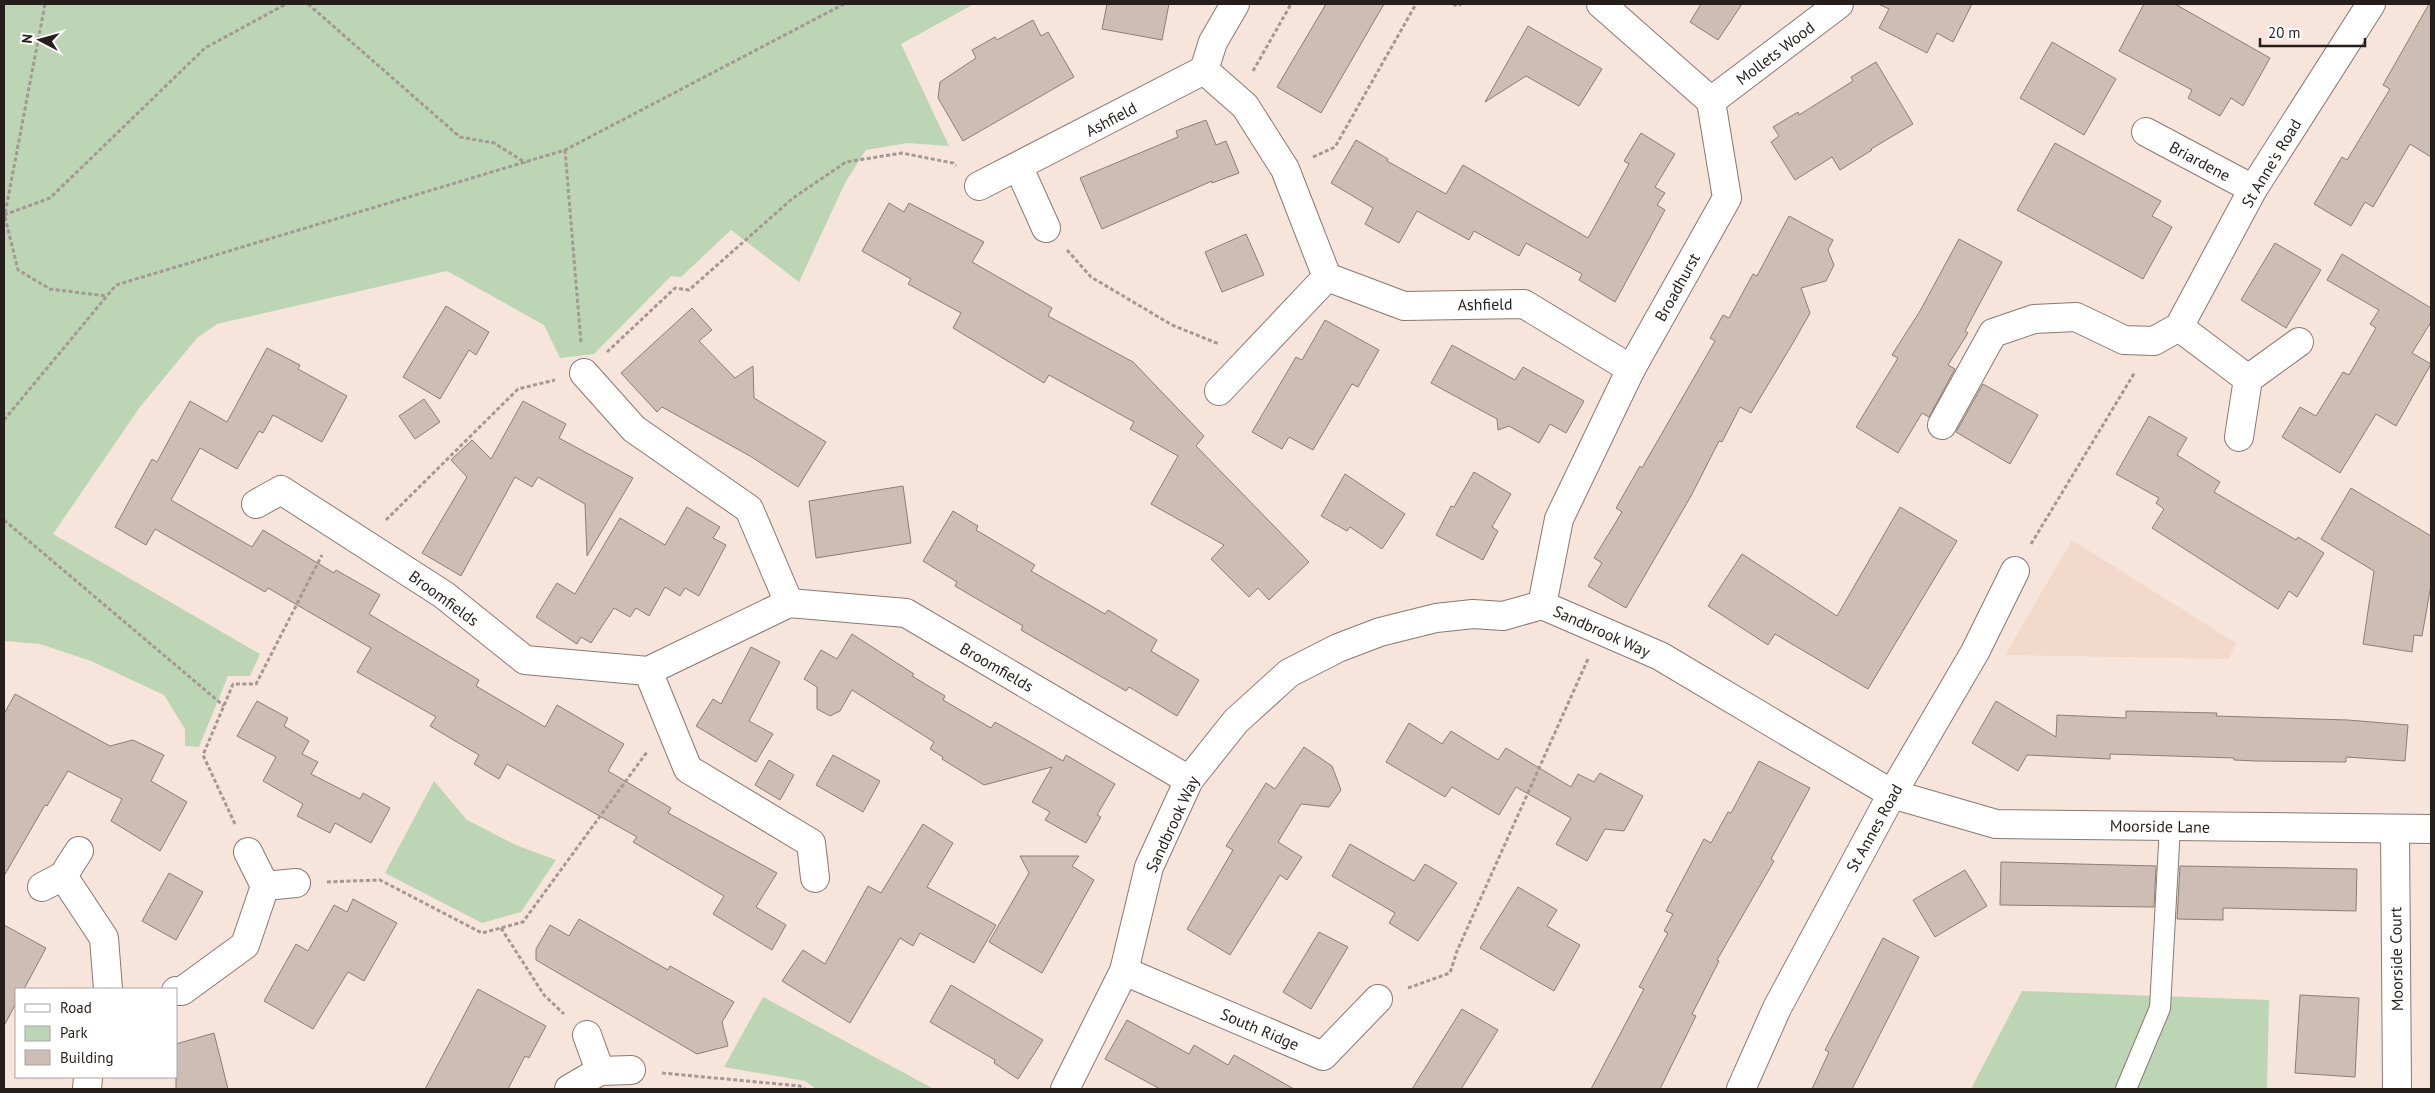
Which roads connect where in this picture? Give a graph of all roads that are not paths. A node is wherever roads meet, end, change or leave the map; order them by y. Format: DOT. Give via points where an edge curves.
graph roads {
  1 [pos="1235,4"];
  2 [pos="1601,4"];
  3 [pos="1839,4"];
  4 [pos="2371,4"];
  5 [pos="1204,70"];
  6 [pos="1710,101"];
  7 [pos="2146,132"];
  8 [pos="1018,168"];
  9 [pos="979,186"];
  10 [pos="2254,190"];
  11 [pos="1046,228"];
  12 [pos="1327,277"];
  13 [pos="2179,327"];
  14 [pos="2299,342"];
  15 [pos="1631,369"];
  16 [pos="584,373"];
  17 [pos="2248,379"];
  18 [pos="1219,391"];
  19 [pos="1942,425"];
  20 [pos="2239,437"];
  21 [pos="256,504"];
  22 [pos="2016,570"];
  23 [pos="790,603"];
  24 [pos="1542,605"];
  25 [pos="648,671"];
  26 [pos="1189,780"];
  27 [pos="1892,794"];
  28 [pos="2431,824"];
  29 [pos="2170,826"];
  30 [pos="2395,829"];
  31 [pos="79,851"];
  32 [pos="248,852"];
  33 [pos="815,878"];
  34 [pos="296,883"];
  35 [pos="265,886"];
  36 [pos="1124,971"];
  37 [pos="108,988"];
  38 [pos="178,991"];
  39 [pos="1378,999"];
  40 [pos="587,1035"];
  41 [pos="632,1070"];
  42 [pos="600,1071"];
  43 [pos="569,1089"];
  44 [pos="1065,1089"];
  45 [pos="1741,1089"];
  46 [pos="2126,1089"];
  47 [pos="2397,1089"];
  1 -- 5 [label="street" via="1213,42"];
  2 -- 6 [label="street"];
  3 -- 6 [label="street, Mollets Wood"];
  4 -- 10 [label="street, St Anne's Road"];
  5 -- 8 [label="street, Ashfield"];
  5 -- 12 [label="street" via="1238,97 1285,169"];
  6 -- 15 [label="street, Broadhurst" via="1727,198"];
  7 -- 10 [label="street, Briardene"];
  8 -- 9 [label="street, Ashfield"];
  8 -- 11 [label="street"];
  10 -- 13 [label="street, St Anne's Road"];
  12 -- 15 [label="street, Ashfield" via="1404,306 1524,304"];
  12 -- 18 [label="street"];
  13 -- 17 [label="street"];
  13 -- 19 [label="street" via="2154,340 2124,340 2076,316 2034,319 1993,333"];
  14 -- 17 [label="street"];
  15 -- 24 [label="street, Broadhurst" via="1560,519"];
  16 -- 23 [label="street" via="634,429 749,509"];
  17 -- 20 [label="street"];
  21 -- 25 [label="street, Broomfields" via="282,490 444,595 525,660"];
  22 -- 27 [label="street, St Annes Road" via="1975,652"];
  23 -- 25 [label="street"];
  23 -- 26 [label="street, Broomfields" via="906,613"];
  24 -- 26 [label="street, Sandbrook Way" via="1503,616 1473,614 1436,618 1380,632 1338,648 1289,673 1236,721"];
  24 -- 27 [label="street, Sandbrook Way" via="1660,656"];
  25 -- 33 [label="street" via="688,768 811,843"];
  26 -- 36 [label="street, Sandbrook Way" via="1149,867"];
  27 -- 29 [label="street, Moorside Lane" via="1996,824"];
  27 -- 45 [label="street, St Annes Road" via="1777,1008"];
  28 -- 30 [label="street, Moorside Lane"];
  29 -- 30 [label="street, Moorside Lane"];
  29 -- 46 [label="lane" via="2160,1008"];
  30 -- 47 [label="street, Moorside Court"];
  31 -- 37 [label="street" via="52,882 104,938"];
  32 -- 35 [label="street"];
  34 -- 35 [label="street"];
  35 -- 38 [label="street" via="245,945"];
  36 -- 39 [label="street, South Ridge" via="1323,1056"];
  36 -- 44 [label="street, Sandbrook Way"];
  40 -- 42 [label="street"];
  41 -- 42 [label="street"];
  42 -- 43 [label="street"];
}
